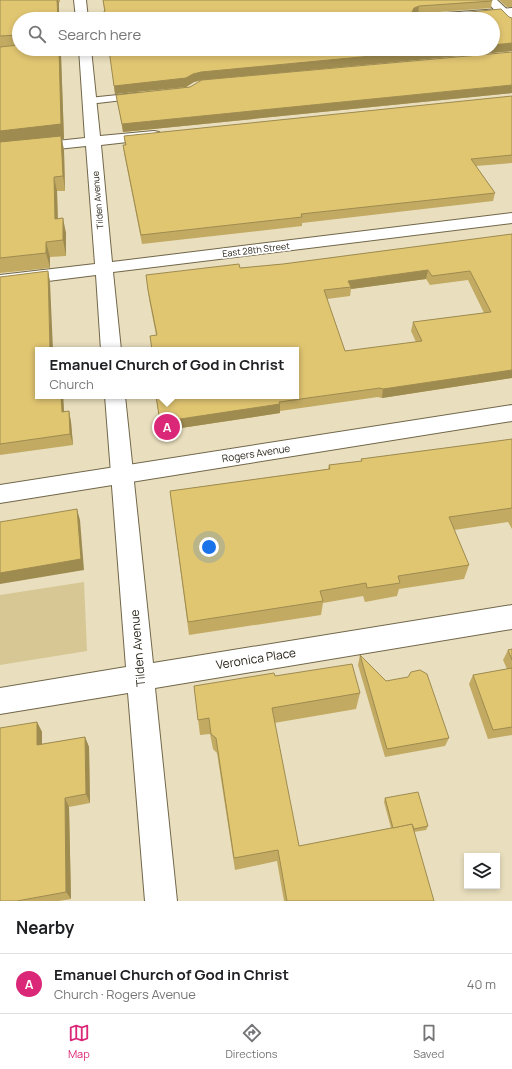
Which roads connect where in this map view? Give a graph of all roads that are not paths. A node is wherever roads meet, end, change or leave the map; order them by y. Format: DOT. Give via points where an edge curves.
graph roads {
  1 [pos="80,0"];
  2 [pos="491,0"];
  3 [pos="508,11"];
  4 [pos="81,12"];
  5 [pos="497,12"];
  6 [pos="512,20"];
  7 [pos="12,54"];
  8 [pos="0,55"];
  9 [pos="86,56"];
  10 [pos="144,96"];
  11 [pos="89,101"];
  12 [pos="168,134"];
  13 [pos="93,141"];
  14 [pos="0,151"];
  15 [pos="512,218"];
  16 [pos="104,268"];
  17 [pos="0,281"];
  18 [pos="111,347"];
  19 [pos="115,399"];
  20 [pos="512,413"];
  21 [pos="122,475"];
  22 [pos="0,494"];
  23 [pos="512,617"];
  24 [pos="141,678"];
  25 [pos="0,701"];
  26 [pos="161,901"];
  1 -- 4 [label="street"];
  2 -- 3 [label="street"];
  3 -- 5 [label="street"];
  3 -- 6 [label="street"];
  7 -- 8 [label="street"];
  9 -- 11 [label="street, Tilden Avenue"];
  10 -- 11 [label="lane"];
  11 -- 13 [label="street, Tilden Avenue"];
  12 -- 13 [label="street"];
  13 -- 14 [label="street"];
  13 -- 16 [label="street, Tilden Avenue"];
  15 -- 16 [label="street, East 28th Street"];
  16 -- 17 [label="street, East 28th Street"];
  16 -- 18 [label="street, Tilden Avenue"];
  19 -- 21 [label="street, Tilden Avenue"];
  20 -- 21 [label="street, Rogers Avenue"];
  21 -- 22 [label="street, Rogers Avenue"];
  21 -- 24 [label="street, Tilden Avenue"];
  23 -- 24 [label="street, Veronica Place"];
  24 -- 25 [label="street, Veronica Place"];
  24 -- 26 [label="street, Tilden Avenue"];
}
